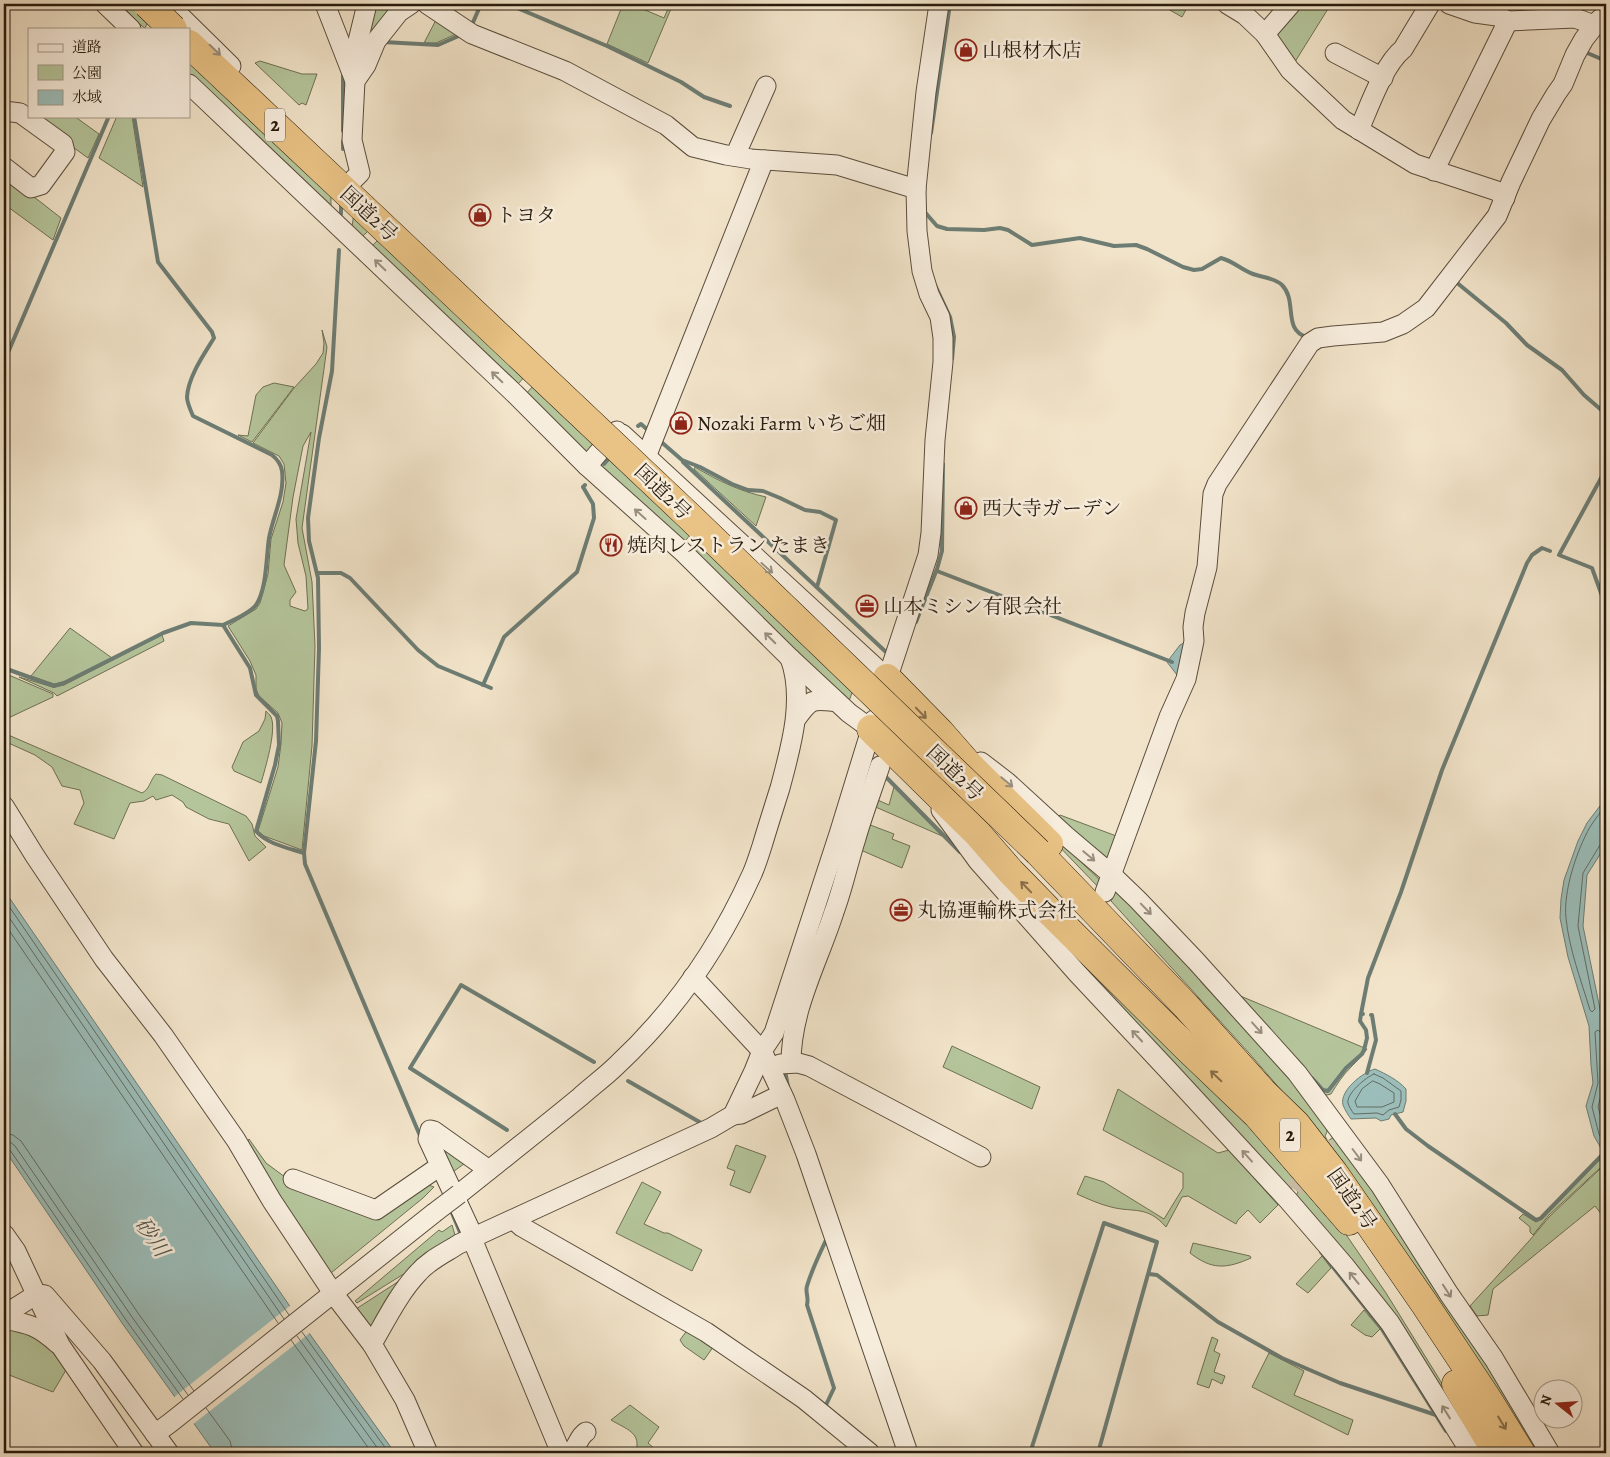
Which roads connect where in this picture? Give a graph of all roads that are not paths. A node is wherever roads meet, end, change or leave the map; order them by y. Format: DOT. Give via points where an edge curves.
graph roads {
  1 [pos="105,4"];
  2 [pos="325,4"];
  3 [pos="367,4"];
  4 [pos="411,4"];
  5 [pos="427,4"];
  6 [pos="939,4"];
  7 [pos="1227,4"];
  8 [pos="1291,4"];
  9 [pos="1430,4"];
  10 [pos="1449,4"];
  11 [pos="164,10"];
  12 [pos="1501,14"];
  13 [pos="1600,20"];
  14 [pos="130,28"];
  15 [pos="158,28"];
  16 [pos="184,28"];
  17 [pos="190,34"];
  18 [pos="1265,34"];
  19 [pos="190,45"];
  20 [pos="1335,53"];
  21 [pos="1382,78"];
  22 [pos="354,81"];
  23 [pos="190,85"];
  24 [pos="766,86"];
  25 [pos="4,111"];
  26 [pos="1359,130"];
  27 [pos="735,156"];
  28 [pos="763,163"];
  29 [pos="4,167"];
  30 [pos="1434,171"];
  31 [pos="352,181"];
  32 [pos="916,189"];
  33 [pos="1505,198"];
  34 [pos="388,215"];
  35 [pos="361,248"];
  36 [pos="543,361"];
  37 [pos="515,394"];
  38 [pos="617,430"];
  39 [pos="652,443"];
  40 [pos="587,466"];
  41 [pos="716,521"];
  42 [pos="684,553"];
  43 [pos="790,658"];
  44 [pos="887,678"];
  45 [pos="837,702"];
  46 [pos="796,719"];
  47 [pos="871,729"];
  48 [pos="940,732"];
  49 [pos="880,766"];
  50 [pos="909,766"];
  51 [pos="4,806"];
  52 [pos="1108,884"];
  53 [pos="1150,969"];
  54 [pos="694,978"];
  55 [pos="778,1061"];
  56 [pos="782,1094"];
  57 [pos="734,1112"];
  58 [pos="1296,1124"];
  59 [pos="981,1157"];
  60 [pos="436,1169"];
  61 [pos="489,1170"];
  62 [pos="292,1178"];
  63 [pos="514,1220"];
  64 [pos="4,1234"];
  65 [pos="468,1237"];
  66 [pos="1366,1241"];
  67 [pos="333,1292"];
  68 [pos="37,1294"];
  69 [pos="4,1315"];
  70 [pos="4,1319"];
  71 [pos="372,1344"];
  72 [pos="60,1345"];
  73 [pos="162,1428"];
  74 [pos="586,1432"];
  75 [pos="134,1453"];
  76 [pos="168,1453"];
  77 [pos="428,1453"];
  78 [pos="561,1453"];
  79 [pos="570,1453"];
  80 [pos="870,1453"];
  81 [pos="908,1453"];
  82 [pos="1471,1453"];
  83 [pos="1497,1453"];
  84 [pos="1521,1453"];
  85 [pos="1550,1453"];
  1 -- 14 [label="street"];
  2 -- 22 [label="street"];
  3 -- 22 [label="street"];
  4 -- 22 [label="street" via="399,12 376,42 366,65"];
  5 -- 27 [label="street" via="472,34 565,71 666,125 693,147"];
  6 -- 32 [label="street"];
  7 -- 18 [label="street" via="1245,15"];
  8 -- 18 [label="street"];
  9 -- 21 [label="street"];
  10 -- 12 [label="street" via="1476,14"];
  11 -- 15 [label="street"];
  11 -- 16 [label="street, one-way"];
  12 -- 13 [label="street"];
  12 -- 30 [label="street"];
  13 -- 33 [label="street" via="1575,55"];
  17 -- 31 [label="street, one-way"];
  18 -- 26 [label="street" via="1290,70 1343,120"];
  19 -- 53 [label="highway, 国道2号 / 2, bridge" via="684,511 1038,852"];
  20 -- 21 [label="street"];
  21 -- 26 [label="street"];
  22 -- 31 [label="street" via="352,140 360,173"];
  23 -- 35 [label="street"];
  24 -- 27 [label="street"];
  25 -- 29 [label="street" via="20,113 63,144 65,152 40,185 31,188"];
  26 -- 30 [label="street" via="1415,164"];
  27 -- 28 [label="street"];
  28 -- 32 [label="street" via="837,165"];
  28 -- 39 [label="street"];
  30 -- 33 [label="street" via="1497,191"];
  31 -- 34 [label="street"];
  32 -- 44 [label="street" via="922,271 940,317 943,362 928,555"];
  33 -- 52 [label="street" via="1497,216 1426,308 1384,332 1318,338 1310,343 1217,484 1213,494 1207,567 1195,613 1194,641 1186,679"];
  34 -- 35 [label="street"];
  34 -- 36 [label="street"];
  37 -- 35 [label="street, one-way"];
  36 -- 37 [label="street"];
  36 -- 38 [label="street"];
  37 -- 40 [label="street"];
  38 -- 39 [label="street"];
  38 -- 40 [label="street"];
  39 -- 41 [label="street"];
  42 -- 40 [label="street, one-way"];
  41 -- 42 [label="street"];
  41 -- 44 [label="street, one-way"];
  43 -- 42 [label="street, one-way"];
  43 -- 45 [label="street"];
  43 -- 46 [label="street" via="796,680"];
  44 -- 47 [label="street"];
  44 -- 48 [label="highway, one-way"];
  45 -- 46 [label="street" via="813,700"];
  45 -- 47 [label="street"];
  46 -- 54 [label="street" via="776,802 753,873"];
  47 -- 50 [label="highway"];
  47 -- 55 [label="street" via="774,1033"];
  48 -- 52 [label="street, one-way" via="1007,782 1066,836"];
  48 -- 58 [label="highway" via="1161,961 1251,1064"];
  49 -- 55 [label="street" via="835,912 795,1020 791,1048"];
  66 -- 50 [label="highway, one-way" via="1257,1115 1052,914"];
  82 -- 50 [label="street, one-way" via="1390,1323 1291,1195 1167,1069 1080,966 978,861"];
  51 -- 67 [label="street" via="104,959 163,1035 236,1140"];
  52 -- 85 [label="street, one-way" via="1196,961 1297,1072 1332,1133 1380,1185 1494,1359"];
  53 -- 58 [label="highway, 国道2号 / 2"];
  53 -- 66 [label="highway, 国道2号 / 2" via="1180,1011 1266,1105 1327,1183"];
  54 -- 55 [label="street"];
  54 -- 61 [label="street" via="617,1065"];
  55 -- 56 [label="street"];
  55 -- 57 [label="street" via="754,1071"];
  55 -- 59 [label="street" via="809,1066"];
  56 -- 57 [label="street" via="741,1114"];
  56 -- 81 [label="street" via="806,1154"];
  57 -- 63 [label="street" via="711,1128"];
  58 -- 84 [label="highway, 国道2号 / 2, one-way" via="1424,1303"];
  60 -- 61 [label="street" via="428,1139 430,1130"];
  60 -- 62 [label="street" via="376,1210"];
  60 -- 65 [label="street"];
  61 -- 67 [label="street, bridge"];
  63 -- 65 [label="street"];
  63 -- 80 [label="street" via="522,1228 706,1332 804,1399"];
  64 -- 68 [label="street"];
  65 -- 71 [label="street" via="418,1272 402,1292"];
  65 -- 78 [label="street" via="475,1246"];
  66 -- 83 [label="highway, 国道2号 / 2"];
  67 -- 71 [label="street"];
  67 -- 73 [label="street"];
  68 -- 69 [label="street"];
  68 -- 72 [label="street"];
  68 -- 73 [label="street" via="45,1295"];
  70 -- 72 [label="street" via="43,1331"];
  71 -- 77 [label="street" via="406,1400"];
  72 -- 75 [label="street"];
  73 -- 76 [label="street"];
  74 -- 79 [label="street"];
}
